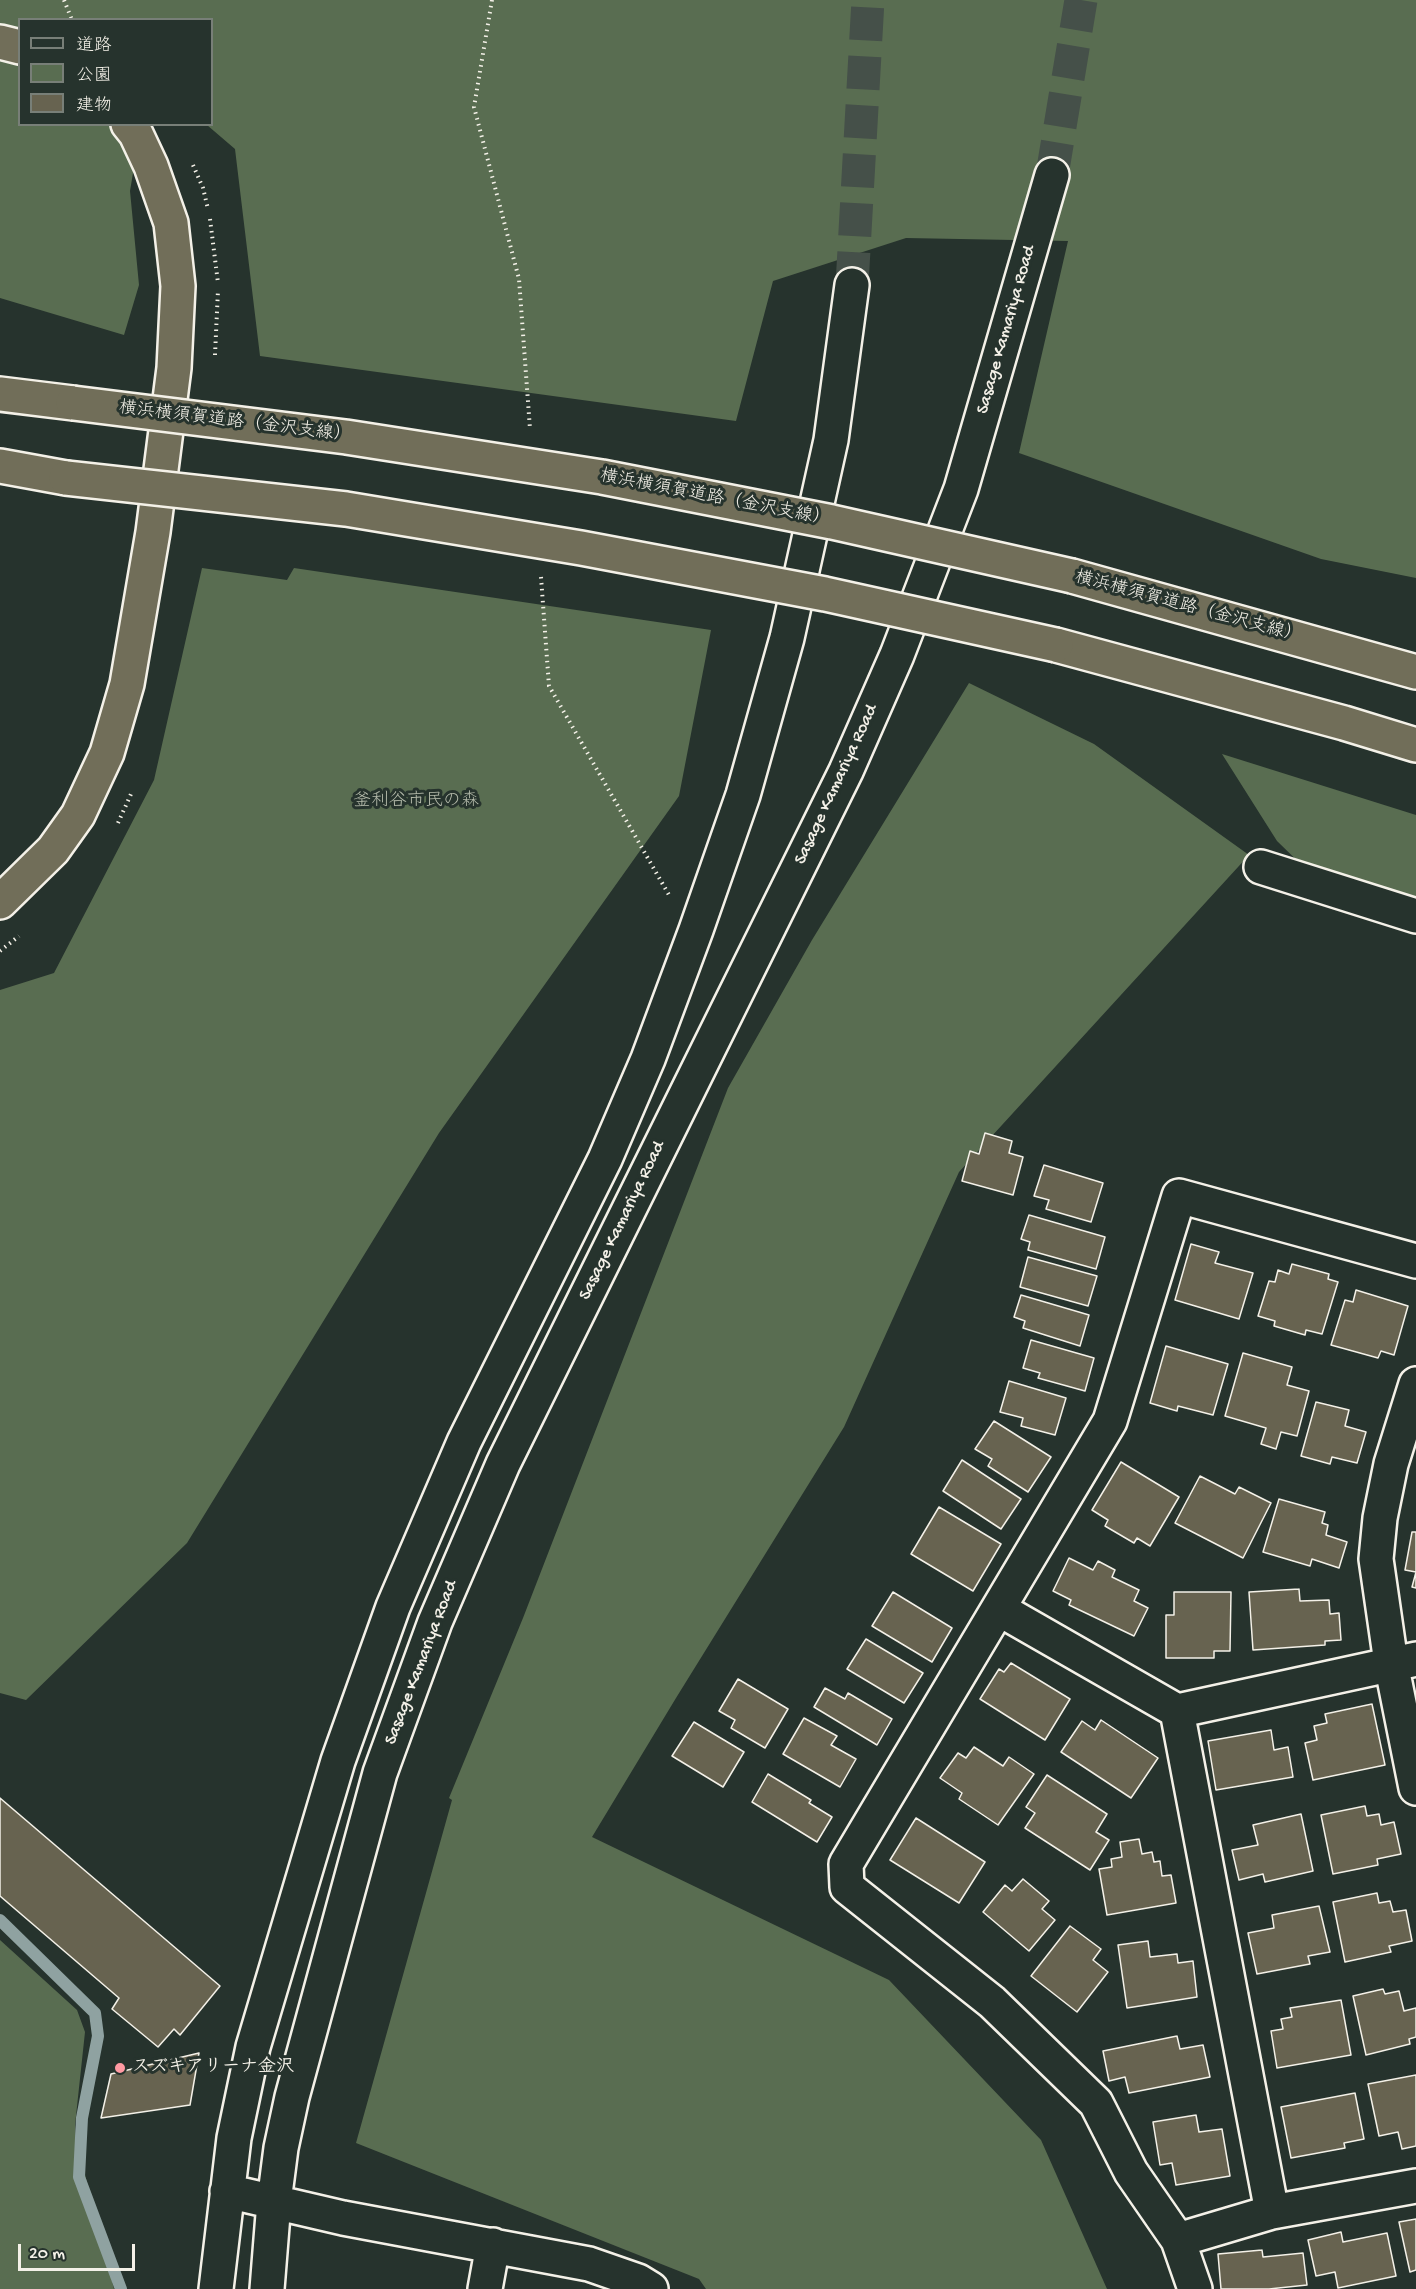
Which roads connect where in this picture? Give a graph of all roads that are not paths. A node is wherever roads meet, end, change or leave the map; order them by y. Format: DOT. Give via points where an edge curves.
graph roads {
  1 [pos="0,42"];
  2 [pos="18,46"];
  3 [pos="130,126"];
  4 [pos="1052,175"];
  5 [pos="852,285"];
  6 [pos="0,394"];
  7 [pos="0,400"];
  8 [pos="64,402"];
  9 [pos="0,466"];
  10 [pos="0,476"];
  11 [pos="66,478"];
  12 [pos="1416,672"];
  13 [pos="1416,745"];
  14 [pos="1261,867"];
  15 [pos="0,902"];
  16 [pos="1416,916"];
  17 [pos="1416,1261"];
  18 [pos="1416,1384"];
  19 [pos="999,1610"];
  20 [pos="1403,1661"];
  21 [pos="1177,1711"];
  22 [pos="1416,1788"];
  23 [pos="1416,2186"];
  24 [pos="227,2191"];
  25 [pos="274,2202"];
  26 [pos="1272,2212"];
  27 [pos="1178,2240"];
  28 [pos="493,2245"];
  29 [pos="216,2289"];
  30 [pos="267,2289"];
  31 [pos="485,2289"];
  32 [pos="651,2289"];
  33 [pos="1195,2289"];
  1 -- 2 [label="highway"];
  3 -- 15 [label="highway" via="151,166 171,223 178,286 174,368 153,532 127,684 107,753 78,815 53,850"];
  4 -- 25 [label="street, Sasage Kamariya Road" via="961,489 897,655 846,771 503,1464 435,1622 380,1773 292,2097"];
  5 -- 24 [label="street" via="831,440 787,638 743,795 648,1059 604,1159 464,1442 393,1607 339,1761 253,2047"];
  6 -- 8 [label="highway, 横浜横須賀道路（金沢支線）"];
  7 -- 8 [label="highway"];
  8 -- 12 [label="highway, 横浜横須賀道路（金沢支線）, bridge" via="346,437 602,477 832,522 1072,576"];
  9 -- 11 [label="highway"];
  10 -- 11 [label="highway"];
  11 -- 13 [label="highway, bridge" via="346,509 825,594 1056,645"];
  14 -- 16 [label="street"];
  17 -- 19 [label="street" via="1179,1196 1110,1421"];
  18 -- 20 [label="street" via="1391,1464 1376,1559"];
  19 -- 21 [label="street"];
  19 -- 27 [label="street" via="846,1864 847,1887 992,2002 1096,2103 1131,2172"];
  20 -- 21 [label="street"];
  20 -- 22 [label="street"];
  21 -- 26 [label="street"];
  23 -- 26 [label="street"];
  24 -- 25 [label="street"];
  24 -- 29 [label="street"];
  25 -- 28 [label="street"];
  25 -- 30 [label="street, Sasage Kamariya Road"];
  26 -- 27 [label="street"];
  27 -- 33 [label="street"];
  28 -- 31 [label="street"];
  28 -- 32 [label="street" via="589,2264"];
}
